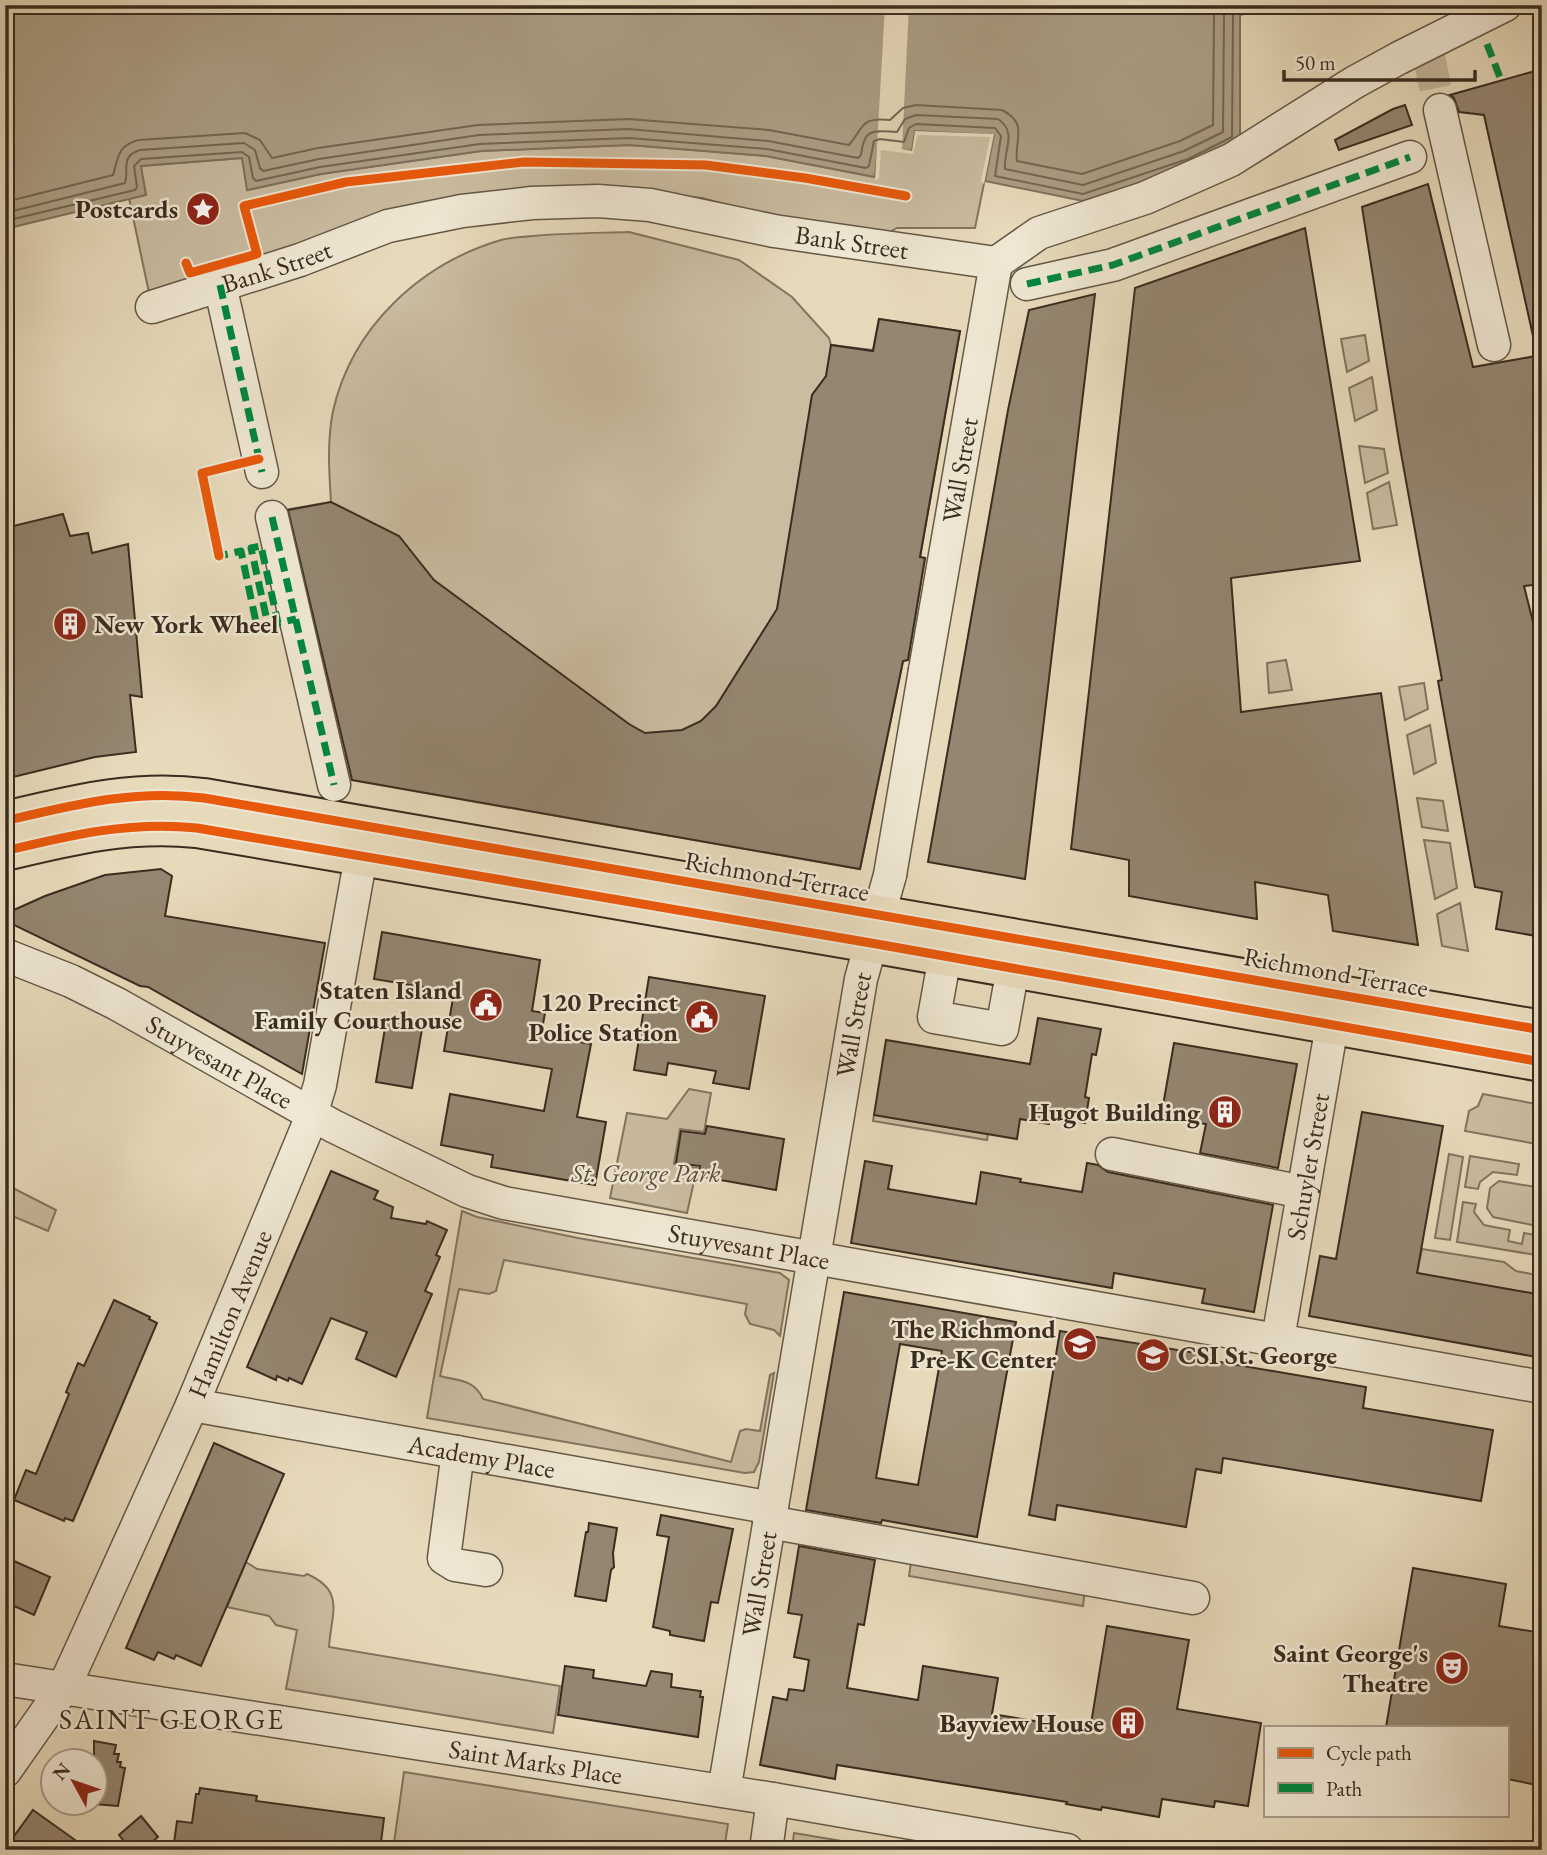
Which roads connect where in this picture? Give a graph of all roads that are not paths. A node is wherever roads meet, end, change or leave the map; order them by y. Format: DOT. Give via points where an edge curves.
graph roads {
  1 [pos="1505,5"];
  2 [pos="1440,110"];
  3 [pos="1410,157"];
  4 [pos="996,263"];
  5 [pos="1027,284"];
  6 [pos="220,285"];
  7 [pos="152,307"];
  8 [pos="1494,345"];
  9 [pos="262,472"];
  10 [pos="272,517"];
  11 [pos="334,785"];
  12 [pos="5,821"];
  13 [pos="364,841"];
  14 [pos="5,851"];
  15 [pos="875,929"];
  16 [pos="5,956"];
  17 [pos="945,956"];
  18 [pos="1013,968"];
  19 [pos="1335,1009"];
  20 [pos="1542,1030"];
  21 [pos="1542,1062"];
  22 [pos="312,1114"];
  23 [pos="1112,1154"];
  24 [pos="1303,1192"];
  25 [pos="814,1258"];
  26 [pos="1278,1339"];
  27 [pos="1542,1387"];
  28 [pos="192,1405"];
  29 [pos="458,1452"];
  30 [pos="771,1515"];
  31 [pos="486,1570"];
  32 [pos="1193,1598"];
  33 [pos="5,1679"];
  34 [pos="64,1687"];
  35 [pos="5,1771"];
  36 [pos="724,1791"];
  37 [pos="773,1799"];
  38 [pos="766,1850"];
  39 [pos="1067,1850"];
  1 -- 4 [label="street" via="1427,51 1355,82 1231,160 1145,198 1039,233"];
  2 -- 8 [label="street"];
  3 -- 5 [label="street" via="1113,265"];
  4 -- 6 [label="street, Bank Street" via="774,231 650,205 532,202 388,226"];
  4 -- 15 [label="street, Wall Street, bridge" via="890,874"];
  6 -- 7 [label="street, Bank Street"];
  6 -- 9 [label="street"];
  10 -- 11 [label="street"];
  12 -- 13 [label="main road, Richmond Terrace" via="89,802 156,794 204,798"];
  13 -- 14 [label="main road, Richmond Terrace" via="148,825 104,829"];
  13 -- 15 [label="main road, Richmond Terrace"];
  13 -- 22 [label="street, Hamilton Avenue"];
  15 -- 17 [label="main road, Richmond Terrace"];
  15 -- 19 [label="main road, Richmond Terrace"];
  15 -- 25 [label="street, Wall Street" via="860,979"];
  16 -- 22 [label="street, Stuyvesant Place" via="117,1004"];
  17 -- 18 [label="main road, Richmond Terrace"];
  17 -- 18 [label="street" via="934,1017 1002,1029"];
  18 -- 19 [label="main road, Richmond Terrace"];
  19 -- 20 [label="main road, Richmond Terrace"];
  19 -- 21 [label="main road, Richmond Terrace"];
  19 -- 24 [label="street, Schuyler Street"];
  22 -- 25 [label="street, Stuyvesant Place" via="492,1200"];
  22 -- 28 [label="street, Hamilton Avenue"];
  23 -- 24 [label="street"];
  24 -- 26 [label="street, Schuyler Street"];
  25 -- 26 [label="street, Stuyvesant Place"];
  25 -- 30 [label="street, Wall Street"];
  26 -- 27 [label="street, Stuyvesant Place"];
  28 -- 29 [label="street, Academy Place"];
  28 -- 34 [label="street, Hamilton Avenue"];
  29 -- 30 [label="street, Academy Place"];
  29 -- 31 [label="street" via="444,1558 455,1565"];
  30 -- 32 [label="street, Academy Place"];
  30 -- 36 [label="street, Wall Street"];
  33 -- 34 [label="street, Saint Marks Place"];
  34 -- 35 [label="street, Hamilton Avenue"];
  34 -- 36 [label="street, Saint Marks Place"];
  36 -- 37 [label="street, Saint Marks Place"];
  37 -- 38 [label="street"];
  37 -- 39 [label="street, Saint Marks Place"];
}
